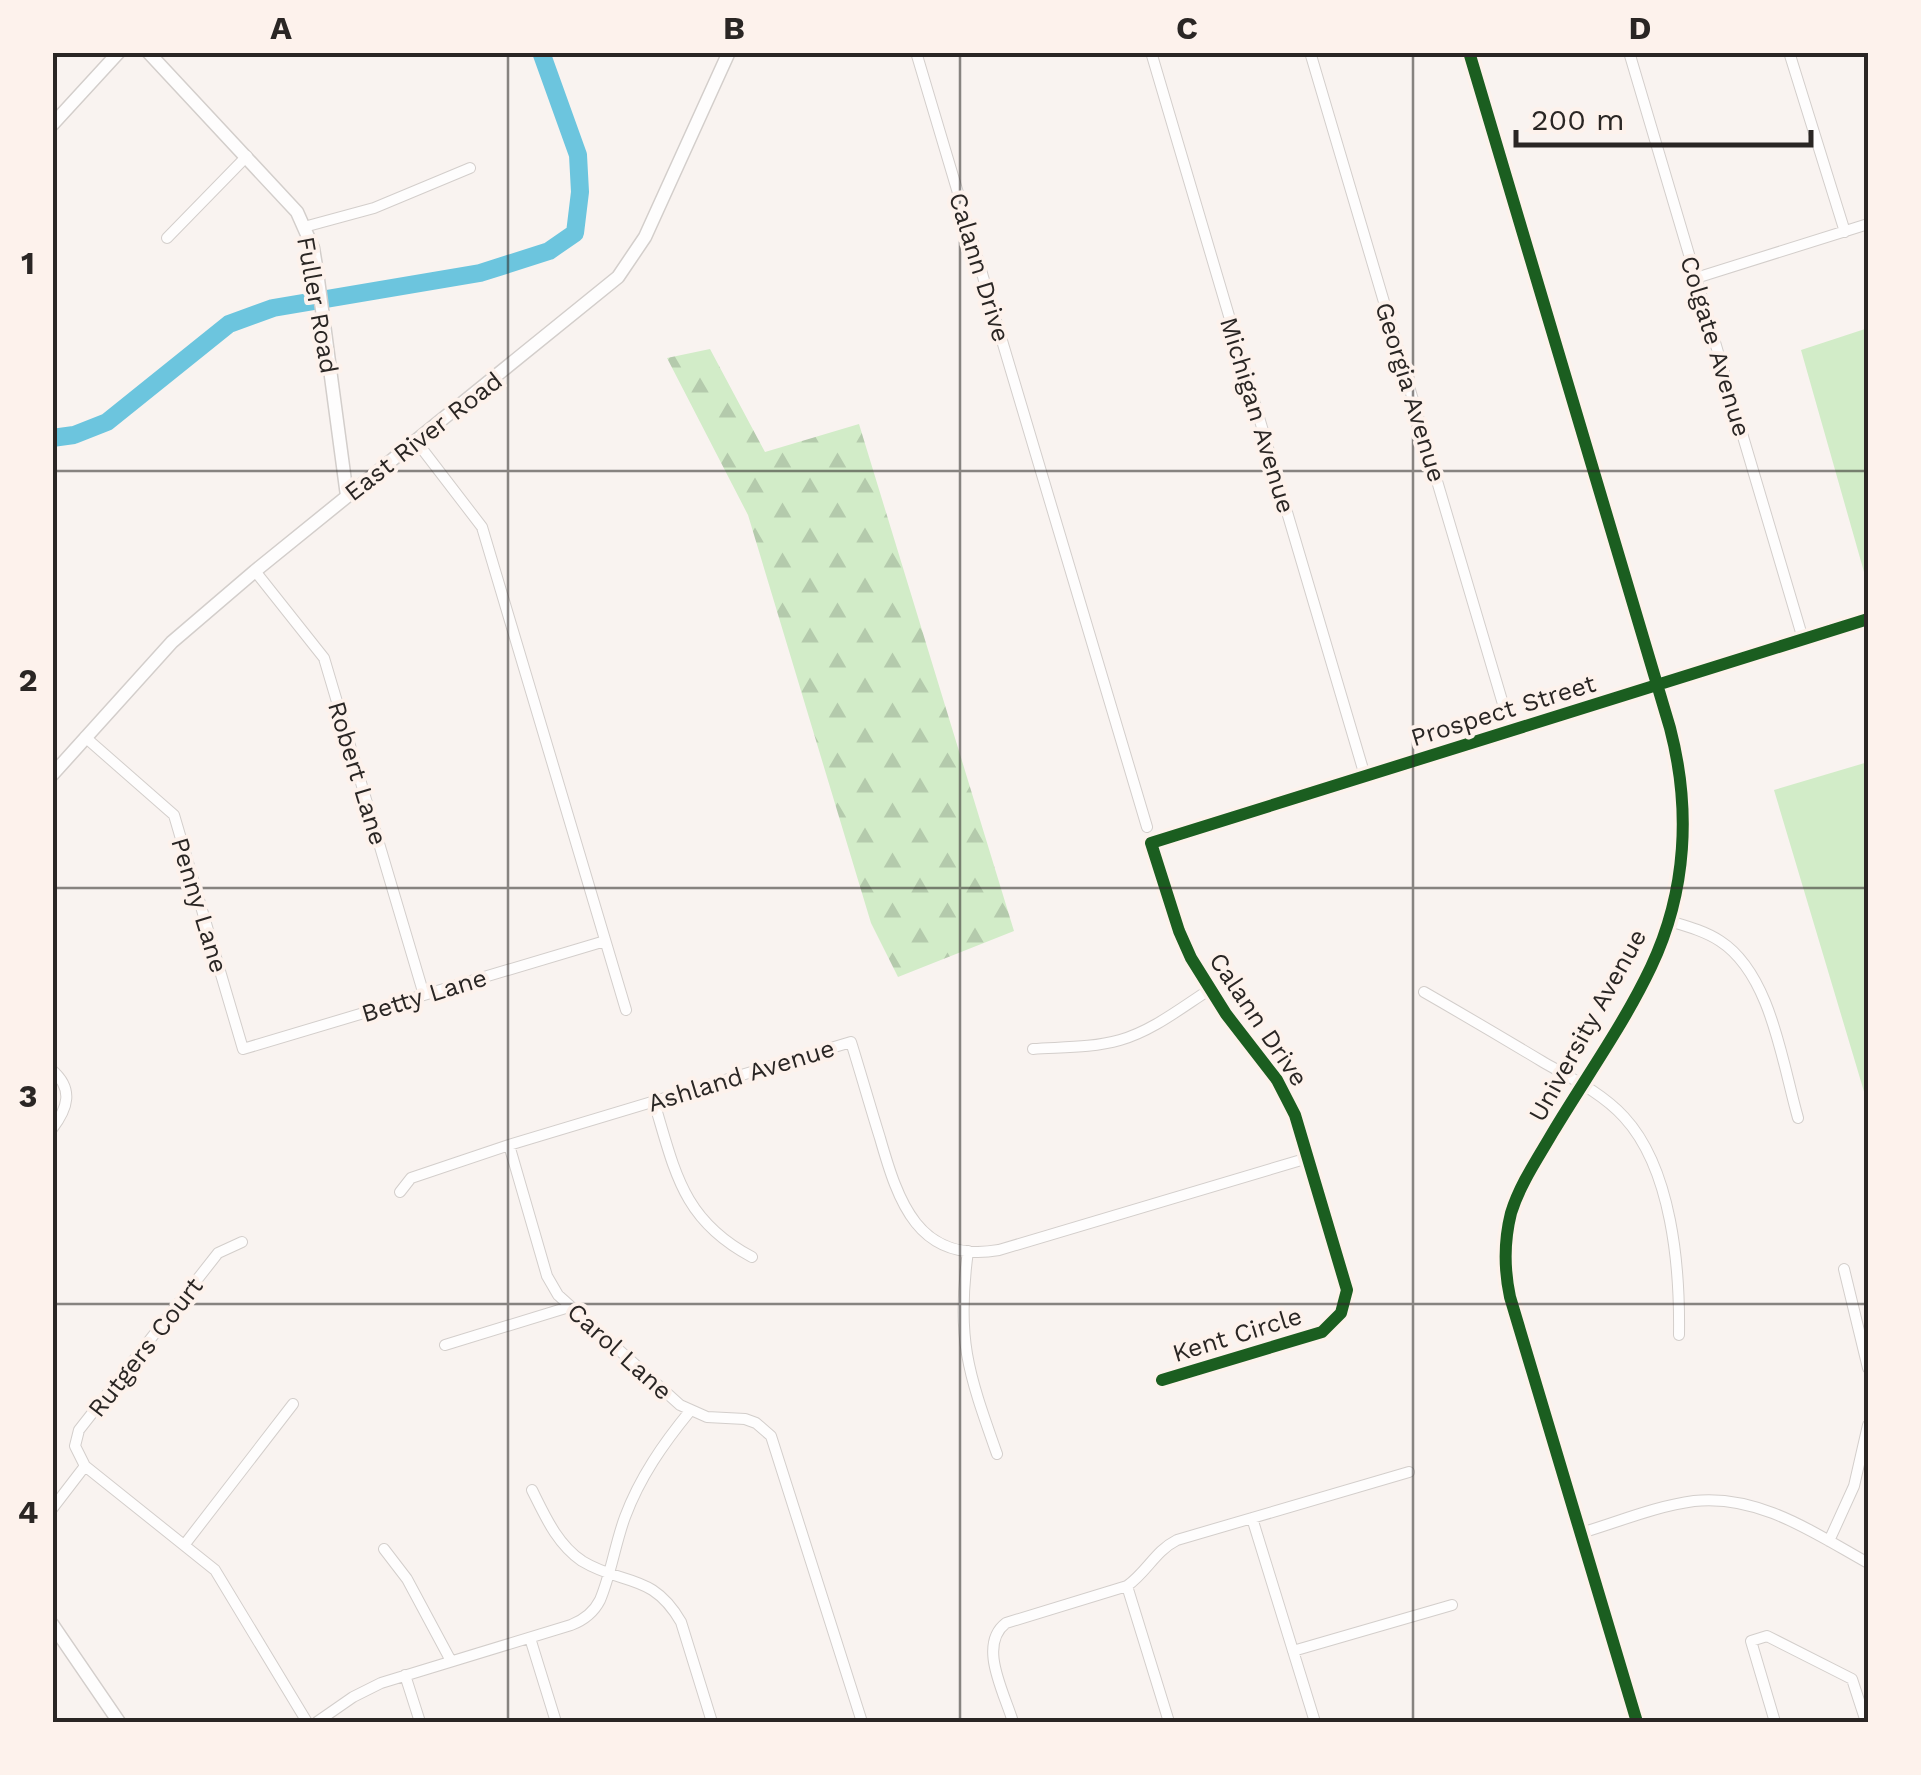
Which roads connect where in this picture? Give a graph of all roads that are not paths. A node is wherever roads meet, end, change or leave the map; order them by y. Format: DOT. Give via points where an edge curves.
graph roads {
  1 [pos="119,52"];
  2 [pos="148,52"];
  3 [pos="729,52"];
  4 [pos="916,52"];
  5 [pos="1310,52"];
  6 [pos="1470,52"];
  7 [pos="1629,52"];
  8 [pos="1789,52"];
  9 [pos="1152,53"];
  10 [pos="52,125"];
  11 [pos="247,156"];
  12 [pos="470,168"];
  13 [pos="1868,224"];
  14 [pos="304,227"];
  15 [pos="1845,232"];
  16 [pos="166,238"];
  17 [pos="1696,278"];
  18 [pos="416,441"];
  19 [pos="347,496"];
  20 [pos="254,571"];
  21 [pos="1868,619"];
  22 [pos="1804,640"];
  23 [pos="1657,685"];
  24 [pos="1511,731"];
  25 [pos="85,737"];
  26 [pos="52,775"];
  27 [pos="1366,776"];
  28 [pos="1146,828"];
  29 [pos="1151,843"];
  30 [pos="1669,921"];
  31 [pos="605,941"];
  32 [pos="1209,990"];
  33 [pos="1424,992"];
  34 [pos="424,995"];
  35 [pos="626,1010"];
  36 [pos="243,1049"];
  37 [pos="1033,1049"];
  38 [pos="52,1070"];
  39 [pos="1582,1084"];
  40 [pos="654,1102"];
  41 [pos="1798,1118"];
  42 [pos="52,1129"];
  43 [pos="508,1145"];
  44 [pos="1308,1158"];
  45 [pos="400,1192"];
  46 [pos="242,1242"];
  47 [pos="968,1251"];
  48 [pos="752,1257"];
  49 [pos="1844,1270"];
  50 [pos="1345,1278"];
  51 [pos="569,1307"];
  52 [pos="1679,1335"];
  53 [pos="445,1344"];
  54 [pos="1868,1368"];
  55 [pos="1162,1380"];
  56 [pos="293,1404"];
  57 [pos="690,1410"];
  58 [pos="1868,1425"];
  59 [pos="997,1454"];
  60 [pos="86,1466"];
  61 [pos="1409,1472"];
  62 [pos="532,1490"];
  63 [pos="52,1509"];
  64 [pos="1252,1518"];
  65 [pos="1580,1533"];
  66 [pos="1829,1541"];
  67 [pos="185,1544"];
  68 [pos="384,1550"];
  69 [pos="1868,1563"];
  70 [pos="608,1572"];
  71 [pos="1127,1586"];
  72 [pos="1452,1605"];
  73 [pos="52,1624"];
  74 [pos="530,1638"];
  75 [pos="1293,1651"];
  76 [pos="452,1661"];
  77 [pos="405,1675"];
  78 [pos="119,1722"];
  79 [pos="307,1722"];
  80 [pos="317,1722"];
  81 [pos="420,1722"];
  82 [pos="556,1722"];
  83 [pos="712,1722"];
  84 [pos="862,1722"];
  85 [pos="1013,1722"];
  86 [pos="1169,1722"];
  87 [pos="1315,1722"];
  88 [pos="1637,1722"];
  89 [pos="1775,1722"];
  90 [pos="1866,1722"];
  1 -- 10 [label="street"];
  2 -- 11 [label="street, Fuller Road"];
  3 -- 18 [label="street, East River Road" via="645,237 618,277"];
  4 -- 28 [label="street, Calann Drive"];
  5 -- 24 [label="street, Georgia Avenue"];
  6 -- 23 [label="street, University Avenue"];
  7 -- 17 [label="street, Colgate Avenue"];
  8 -- 15 [label="street"];
  9 -- 27 [label="street, Michigan Avenue"];
  11 -- 14 [label="street, Fuller Road"];
  11 -- 16 [label="street"];
  12 -- 14 [label="street" via="374,208"];
  13 -- 15 [label="street"];
  14 -- 19 [label="street, Fuller Road" via="317,272"];
  15 -- 17 [label="street"];
  17 -- 22 [label="street, Colgate Avenue"];
  18 -- 19 [label="street, East River Road"];
  18 -- 31 [label="street" via="482,527"];
  19 -- 20 [label="street, East River Road"];
  20 -- 25 [label="street, East River Road" via="172,642"];
  20 -- 34 [label="street, Robert Lane" via="324,658"];
  21 -- 22 [label="street, Prospect Street"];
  22 -- 23 [label="street, Prospect Street"];
  23 -- 24 [label="street, Prospect Street"];
  23 -- 30 [label="street, University Avenue" via="1684,806"];
  24 -- 27 [label="street, Prospect Street"];
  25 -- 26 [label="street, East River Road"];
  25 -- 36 [label="street, Penny Lane" via="174,816"];
  27 -- 29 [label="street, Prospect Street"];
  29 -- 32 [label="street, Calann Drive" via="1179,932"];
  30 -- 39 [label="street, University Avenue" via="1650,968"];
  30 -- 41 [label="street" via="1721,941 1753,974"];
  31 -- 34 [label="street, Betty Lane"];
  31 -- 35 [label="street"];
  32 -- 37 [label="street" via="1132,1036"];
  32 -- 44 [label="street, Calann Drive" via="1277,1080"];
  33 -- 39 [label="street"];
  34 -- 36 [label="street, Betty Lane"];
  38 -- 42 [label="street" via="67,1095"];
  39 -- 52 [label="street" via="1626,1118 1651,1160 1672,1234"];
  39 -- 65 [label="street, University Avenue" via="1522,1186 1505,1254 1510,1296"];
  40 -- 43 [label="street, Ashland Avenue"];
  40 -- 47 [label="street, Ashland Avenue" via="851,1042 904,1209 931,1237"];
  40 -- 48 [label="street" via="688,1203 719,1237"];
  43 -- 45 [label="street, Ashland Avenue" via="411,1178"];
  43 -- 51 [label="street, Carol Lane" via="548,1276"];
  44 -- 47 [label="street" via="1010,1247"];
  44 -- 50 [label="street, Calann Drive"];
  46 -- 60 [label="street, Rutgers Court" via="218,1253 80,1430 75,1446"];
  47 -- 59 [label="street" via="963,1344"];
  49 -- 54 [label="street"];
  50 -- 55 [label="street, Kent Circle" via="1341,1313 1322,1332"];
  51 -- 53 [label="street"];
  51 -- 57 [label="street, Carol Lane"];
  56 -- 67 [label="street"];
  57 -- 70 [label="street" via="638,1487"];
  57 -- 84 [label="street, Carol Lane" via="745,1419 771,1436"];
  58 -- 66 [label="street" via="1854,1486"];
  60 -- 63 [label="street"];
  60 -- 67 [label="street"];
  61 -- 64 [label="street"];
  62 -- 70 [label="street" via="564,1545"];
  64 -- 71 [label="street" via="1168,1544"];
  64 -- 75 [label="street"];
  65 -- 66 [label="street" via="1681,1504 1723,1500 1764,1508"];
  65 -- 88 [label="street, University Avenue"];
  66 -- 69 [label="street"];
  67 -- 79 [label="street" via="224,1582"];
  68 -- 76 [label="street"];
  70 -- 74 [label="street" via="588,1616"];
  70 -- 83 [label="street" via="644,1584 674,1610"];
  71 -- 85 [label="street" via="1000,1627 992,1653"];
  71 -- 86 [label="street"];
  72 -- 75 [label="street"];
  73 -- 78 [label="street"];
  74 -- 76 [label="street"];
  74 -- 82 [label="street"];
  75 -- 87 [label="street"];
  76 -- 77 [label="street"];
  77 -- 80 [label="street" via="366,1690"];
  77 -- 81 [label="street"];
  89 -- 90 [label="street" via="1750,1641 1767,1636 1852,1679"];
}
